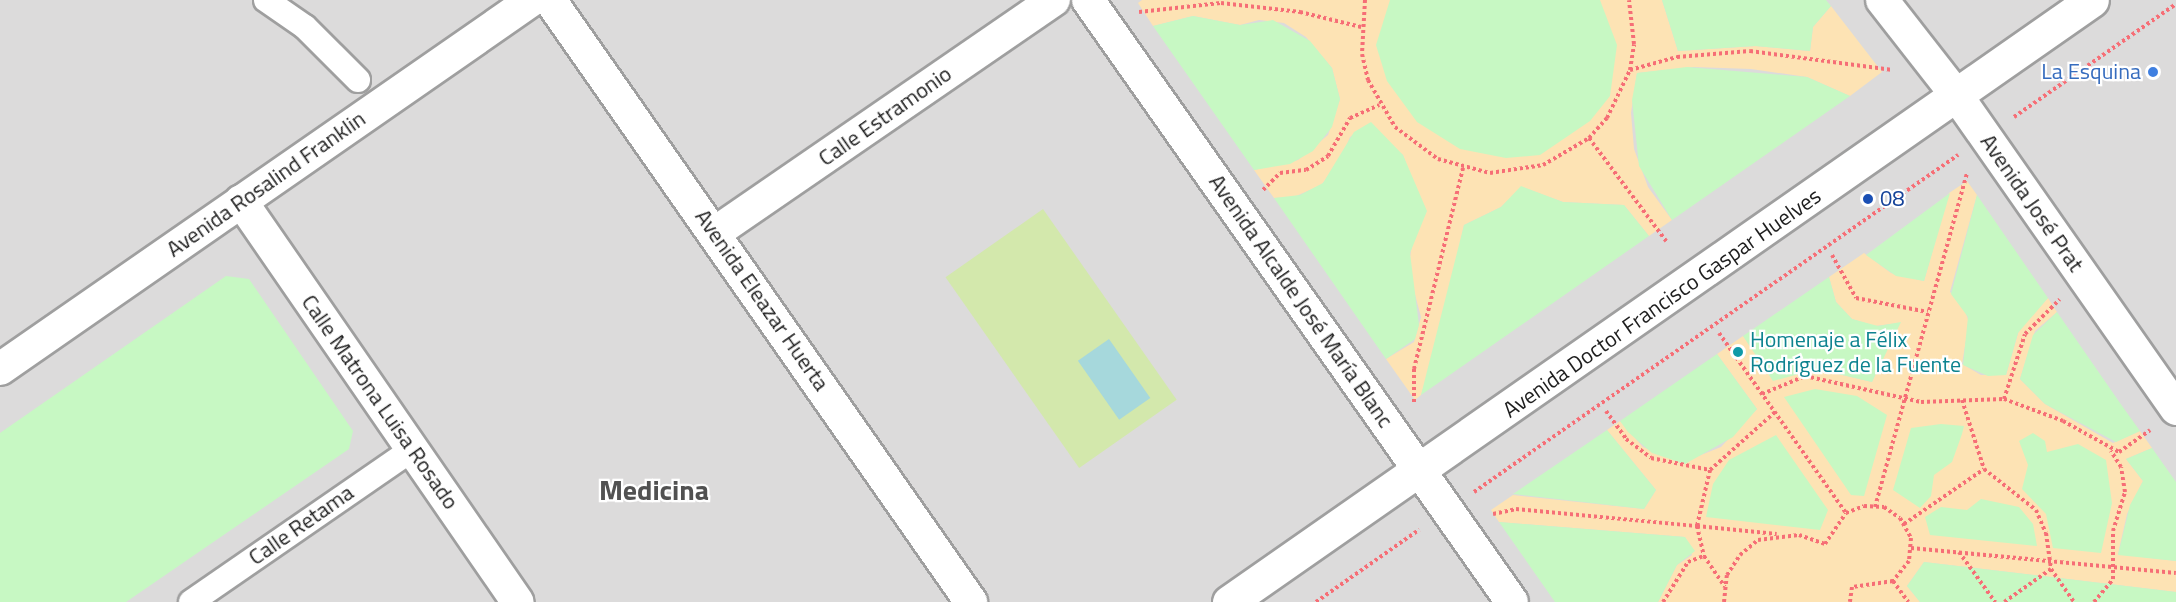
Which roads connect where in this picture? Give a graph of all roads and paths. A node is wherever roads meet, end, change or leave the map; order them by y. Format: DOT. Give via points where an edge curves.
graph roads {
  1 [pos="266,0"];
  2 [pos="532,0"];
  3 [pos="550,0"];
  4 [pos="1054,0"];
  5 [pos="1088,0"];
  6 [pos="1365,0"];
  7 [pos="1629,0"];
  8 [pos="1882,0"];
  9 [pos="2092,0"];
  10 [pos="2176,3"];
  11 [pos="1134,13"];
  12 [pos="1361,27"];
  13 [pos="1630,70"];
  14 [pos="1897,71"];
  15 [pos="358,80"];
  16 [pos="1957,96"];
  17 [pos="1379,105"];
  18 [pos="2002,125"];
  19 [pos="1589,138"];
  20 [pos="1965,150"];
  21 [pos="1463,168"];
  22 [pos="1968,168"];
  23 [pos="1254,199"];
  24 [pos="241,201"];
  25 [pos="716,232"];
  26 [pos="1666,241"];
  27 [pos="1832,255"];
  28 [pos="2068,293"];
  29 [pos="1928,312"];
  30 [pos="1719,333"];
  31 [pos="0,369"];
  32 [pos="1762,394"];
  33 [pos="1906,394"];
  34 [pos="2004,399"];
  35 [pos="1962,400"];
  36 [pos="1414,409"];
  37 [pos="1606,411"];
  38 [pos="1775,412"];
  39 [pos="2166,415"];
  40 [pos="413,449"];
  41 [pos="2111,451"];
  42 [pos="1984,469"];
  43 [pos="1710,470"];
  44 [pos="1420,472"];
  45 [pos="1470,495"];
  46 [pos="1875,507"];
  47 [pos="1846,513"];
  48 [pos="1480,516"];
  49 [pos="1904,524"];
  50 [pos="1697,525"];
  51 [pos="1425,526"];
  52 [pos="1778,534"];
  53 [pos="1911,548"];
  54 [pos="1959,552"];
  55 [pos="1704,556"];
  56 [pos="2046,561"];
  57 [pos="2112,567"];
  58 [pos="2051,569"];
  59 [pos="2176,573"];
  60 [pos="1893,581"];
  61 [pos="1725,587"];
  62 [pos="190,602"];
  63 [pos="518,602"];
  64 [pos="971,602"];
  65 [pos="1229,602"];
  66 [pos="1316,602"];
  67 [pos="1512,602"];
  68 [pos="1663,602"];
  69 [pos="1724,602"];
  70 [pos="1850,602"];
  71 [pos="1908,602"];
  72 [pos="1995,602"];
  73 [pos="2004,602"];
  74 [pos="2074,602"];
  75 [pos="2094,602"];
  1 -- 15 [label="street" via="305,27"];
  2 -- 24 [label="street, Avenida Rosalind Franklin"];
  3 -- 25 [label="street, Avenida Eleazar Huerta"];
  4 -- 25 [label="street, Calle Estramonio"];
  5 -- 44 [label="street, Avenida Alcalde José María Blanc"];
  6 -- 12 [label="path"];
  7 -- 13 [label="path" via="1634,44"];
  8 -- 16 [label="street, Avenida José Prat"];
  9 -- 16 [label="street, Avenida Doctor Francisco Gaspar Huelves"];
  10 -- 18 [label="path"];
  11 -- 12 [label="path" via="1221,3 1300,12"];
  12 -- 17 [label="path" via="1364,63"];
  13 -- 14 [label="path" via="1677,57 1750,51"];
  13 -- 19 [label="path" via="1621,95"];
  16 -- 39 [label="street, Avenida José Prat"];
  16 -- 44 [label="street, Avenida Doctor Francisco Gaspar Huelves"];
  17 -- 21 [label="path" via="1415,145"];
  17 -- 23 [label="path" via="1350,118 1328,156 1306,170 1280,173"];
  19 -- 21 [label="path" via="1567,154 1526,169"];
  19 -- 26 [label="path"];
  20 -- 45 [label="path"];
  21 -- 36 [label="path" via="1414,369"];
  22 -- 29 [label="path"];
  24 -- 31 [label="street, Avenida Rosalind Franklin"];
  24 -- 40 [label="street, Calle Matrona Luisa Rosado"];
  25 -- 64 [label="street, Avenida Eleazar Huerta"];
  27 -- 29 [label="path" via="1856,298"];
  28 -- 34 [label="path" via="2025,334"];
  29 -- 33 [label="path"];
  30 -- 32 [label="path"];
  32 -- 33 [label="path" via="1805,376"];
  32 -- 38 [label="path"];
  33 -- 35 [label="path" via="1922,402"];
  33 -- 46 [label="path"];
  34 -- 35 [label="path"];
  34 -- 41 [label="path" via="2063,421"];
  35 -- 42 [label="path"];
  37 -- 43 [label="path" via="1626,439 1651,458"];
  38 -- 43 [label="path"];
  38 -- 47 [label="path"];
  39 -- 41 [label="path" via="2135,445"];
  40 -- 62 [label="street, Calle Retama"];
  40 -- 63 [label="street, Calle Matrona Luisa Rosado"];
  41 -- 57 [label="path" via="2121,467 2125,492 2113,531"];
  42 -- 49 [label="path"];
  42 -- 56 [label="path" via="2036,510 2046,533"];
  43 -- 50 [label="path"];
  44 -- 65 [label="street, Avenida Doctor Francisco Gaspar Huelves"];
  44 -- 67 [label="street, Avenida Alcalde José María Blanc"];
  46 -- 47 [label="path"];
  46 -- 49 [label="path"];
  47 -- 52 [label="path" via="1825,544"];
  48 -- 50 [label="path" via="1516,509"];
  49 -- 53 [label="path"];
  50 -- 52 [label="path"];
  50 -- 55 [label="path"];
  51 -- 66 [label="path"];
  52 -- 61 [label="path" via="1740,555"];
  53 -- 54 [label="path"];
  53 -- 60 [label="path" via="1909,561"];
  54 -- 56 [label="path"];
  54 -- 72 [label="path"];
  55 -- 61 [label="path"];
  55 -- 68 [label="path" via="1688,562"];
  56 -- 57 [label="path"];
  56 -- 58 [label="path"];
  57 -- 59 [label="path"];
  57 -- 75 [label="path" via="2113,579"];
  58 -- 73 [label="path"];
  58 -- 74 [label="path"];
  60 -- 70 [label="path" via="1852,587"];
  60 -- 71 [label="path"];
  61 -- 69 [label="path"];
}
